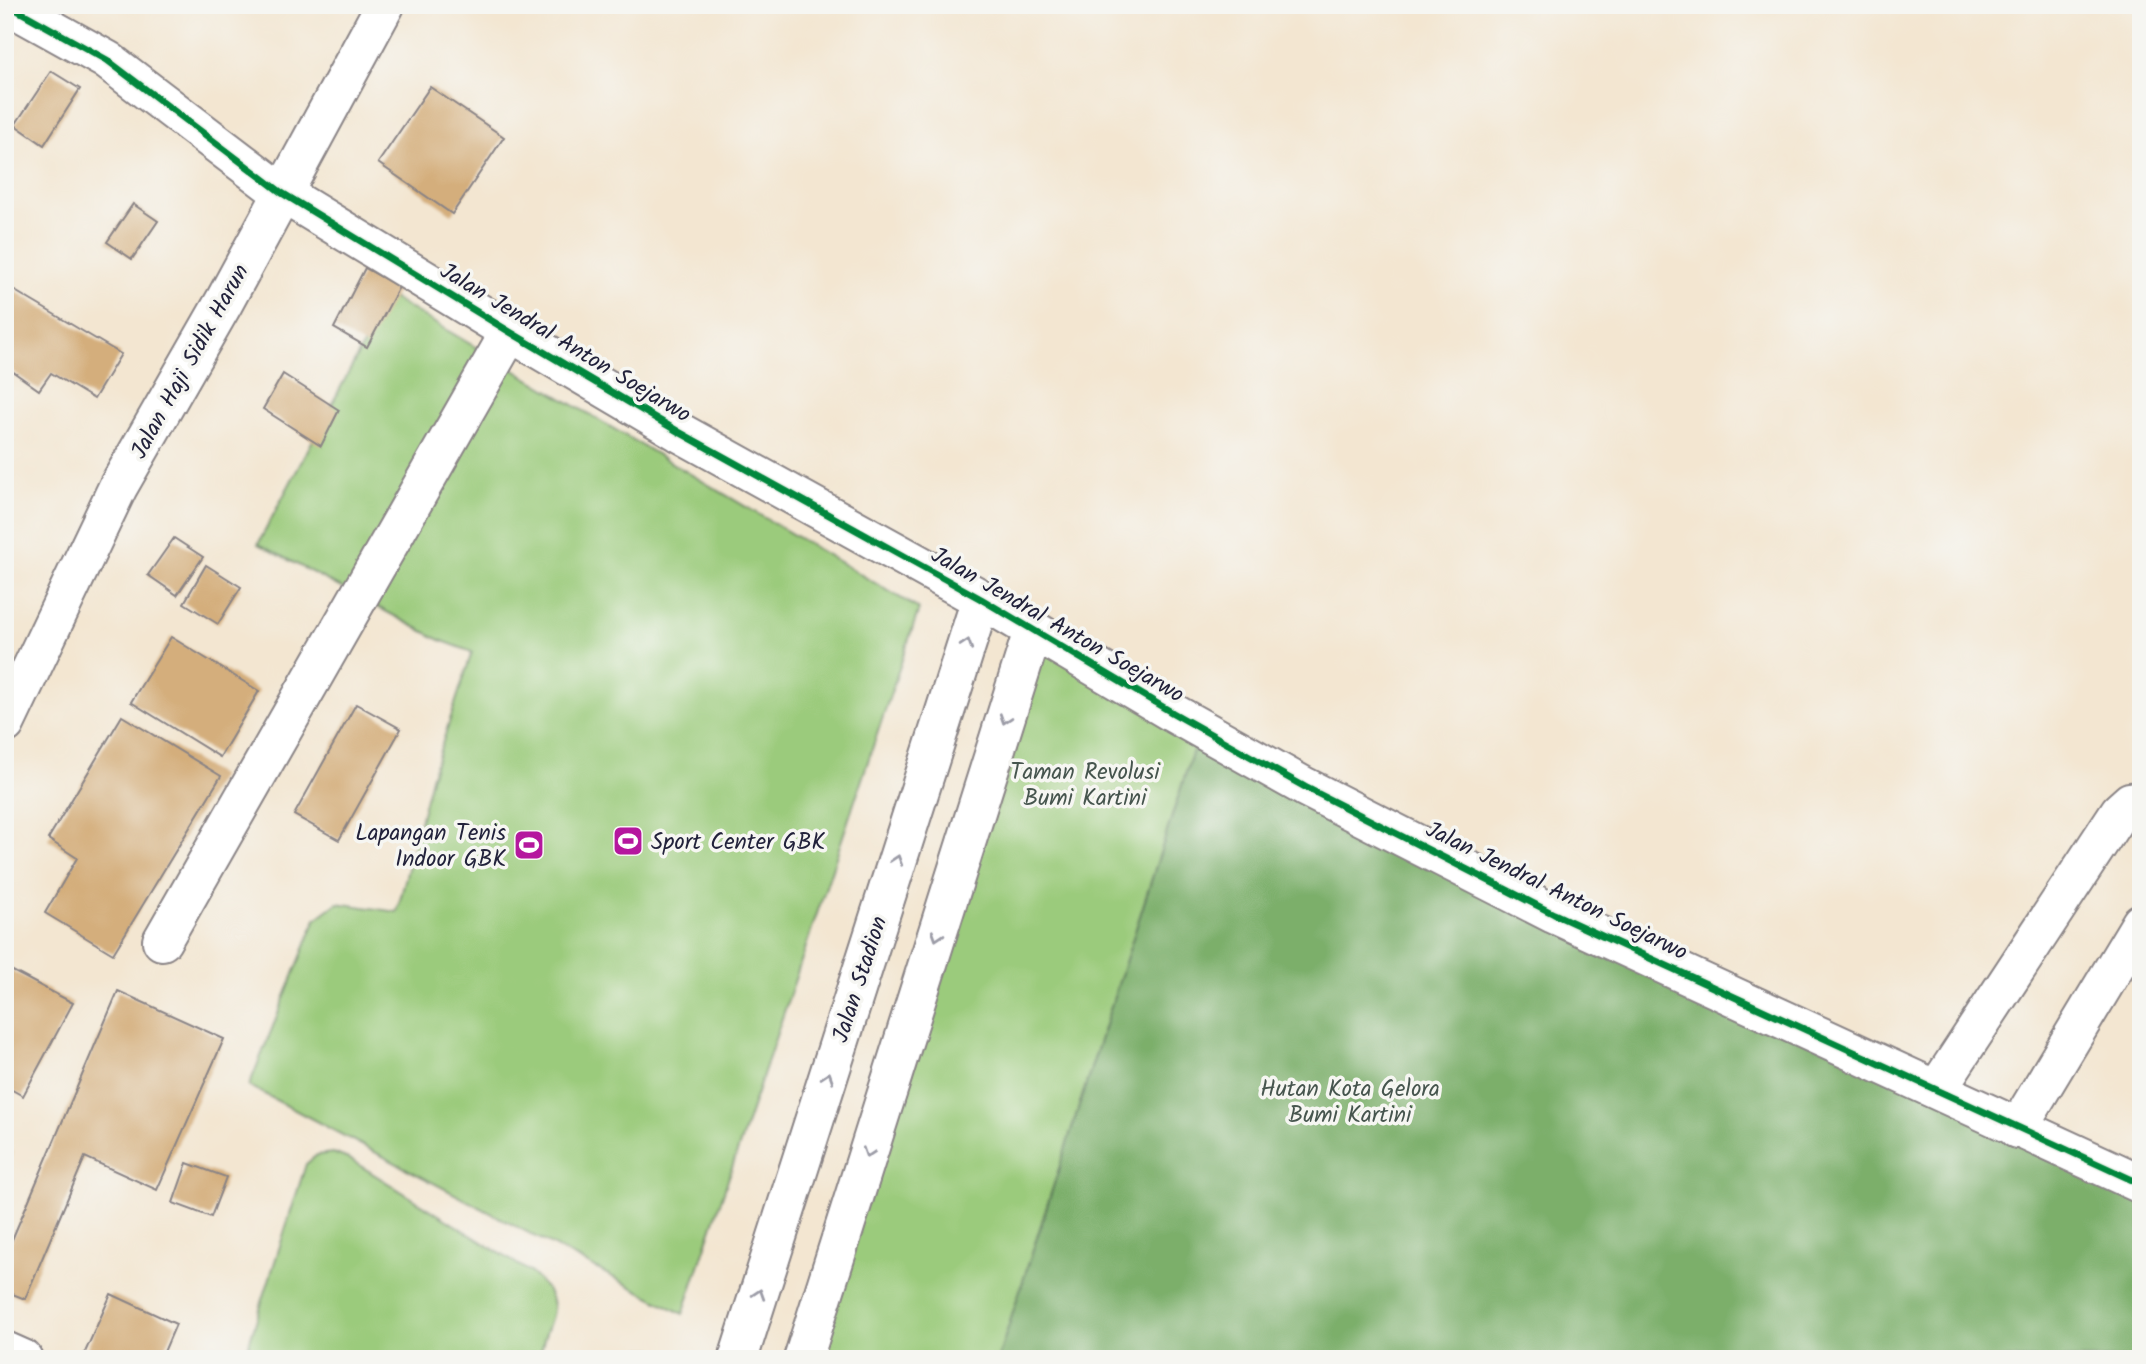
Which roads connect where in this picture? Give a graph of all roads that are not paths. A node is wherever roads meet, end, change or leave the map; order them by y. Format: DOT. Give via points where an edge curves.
graph roads {
  1 [pos="8,5"];
  2 [pos="385,5"];
  3 [pos="282,193"];
  4 [pos="510,332"];
  5 [pos="981,599"];
  6 [pos="1033,631"];
  7 [pos="5,724"];
  8 [pos="2141,800"];
  9 [pos="2141,923"];
  10 [pos="162,941"];
  11 [pos="1937,1089"];
  12 [pos="2017,1129"];
  13 [pos="2141,1184"];
  14 [pos="5,1351"];
  15 [pos="23,1359"];
  16 [pos="738,1359"];
  17 [pos="803,1359"];
  1 -- 3 [label="street, Jalan Jendral Anton Soejarwo" via="107,60"];
  2 -- 3 [label="street, Jalan Haji Sidik Harun"];
  3 -- 4 [label="street, Jalan Jendral Anton Soejarwo"];
  3 -- 7 [label="street, Jalan Haji Sidik Harun" via="118,487"];
  4 -- 5 [label="street, Jalan Jendral Anton Soejarwo" via="679,432"];
  4 -- 10 [label="street"];
  5 -- 6 [label="street, Jalan Jendral Anton Soejarwo"];
  16 -- 5 [label="street, Jalan Stadion, one-way"];
  6 -- 11 [label="street, Jalan Jendral Anton Soejarwo" via="1305,787 1554,914"];
  6 -- 17 [label="street, one-way"];
  8 -- 11 [label="street" via="2120,811"];
  9 -- 12 [label="street"];
  11 -- 12 [label="street, Jalan Jendral Anton Soejarwo"];
  12 -- 13 [label="street, Jalan Jendral Anton Soejarwo"];
  14 -- 15 [label="street"];
}
